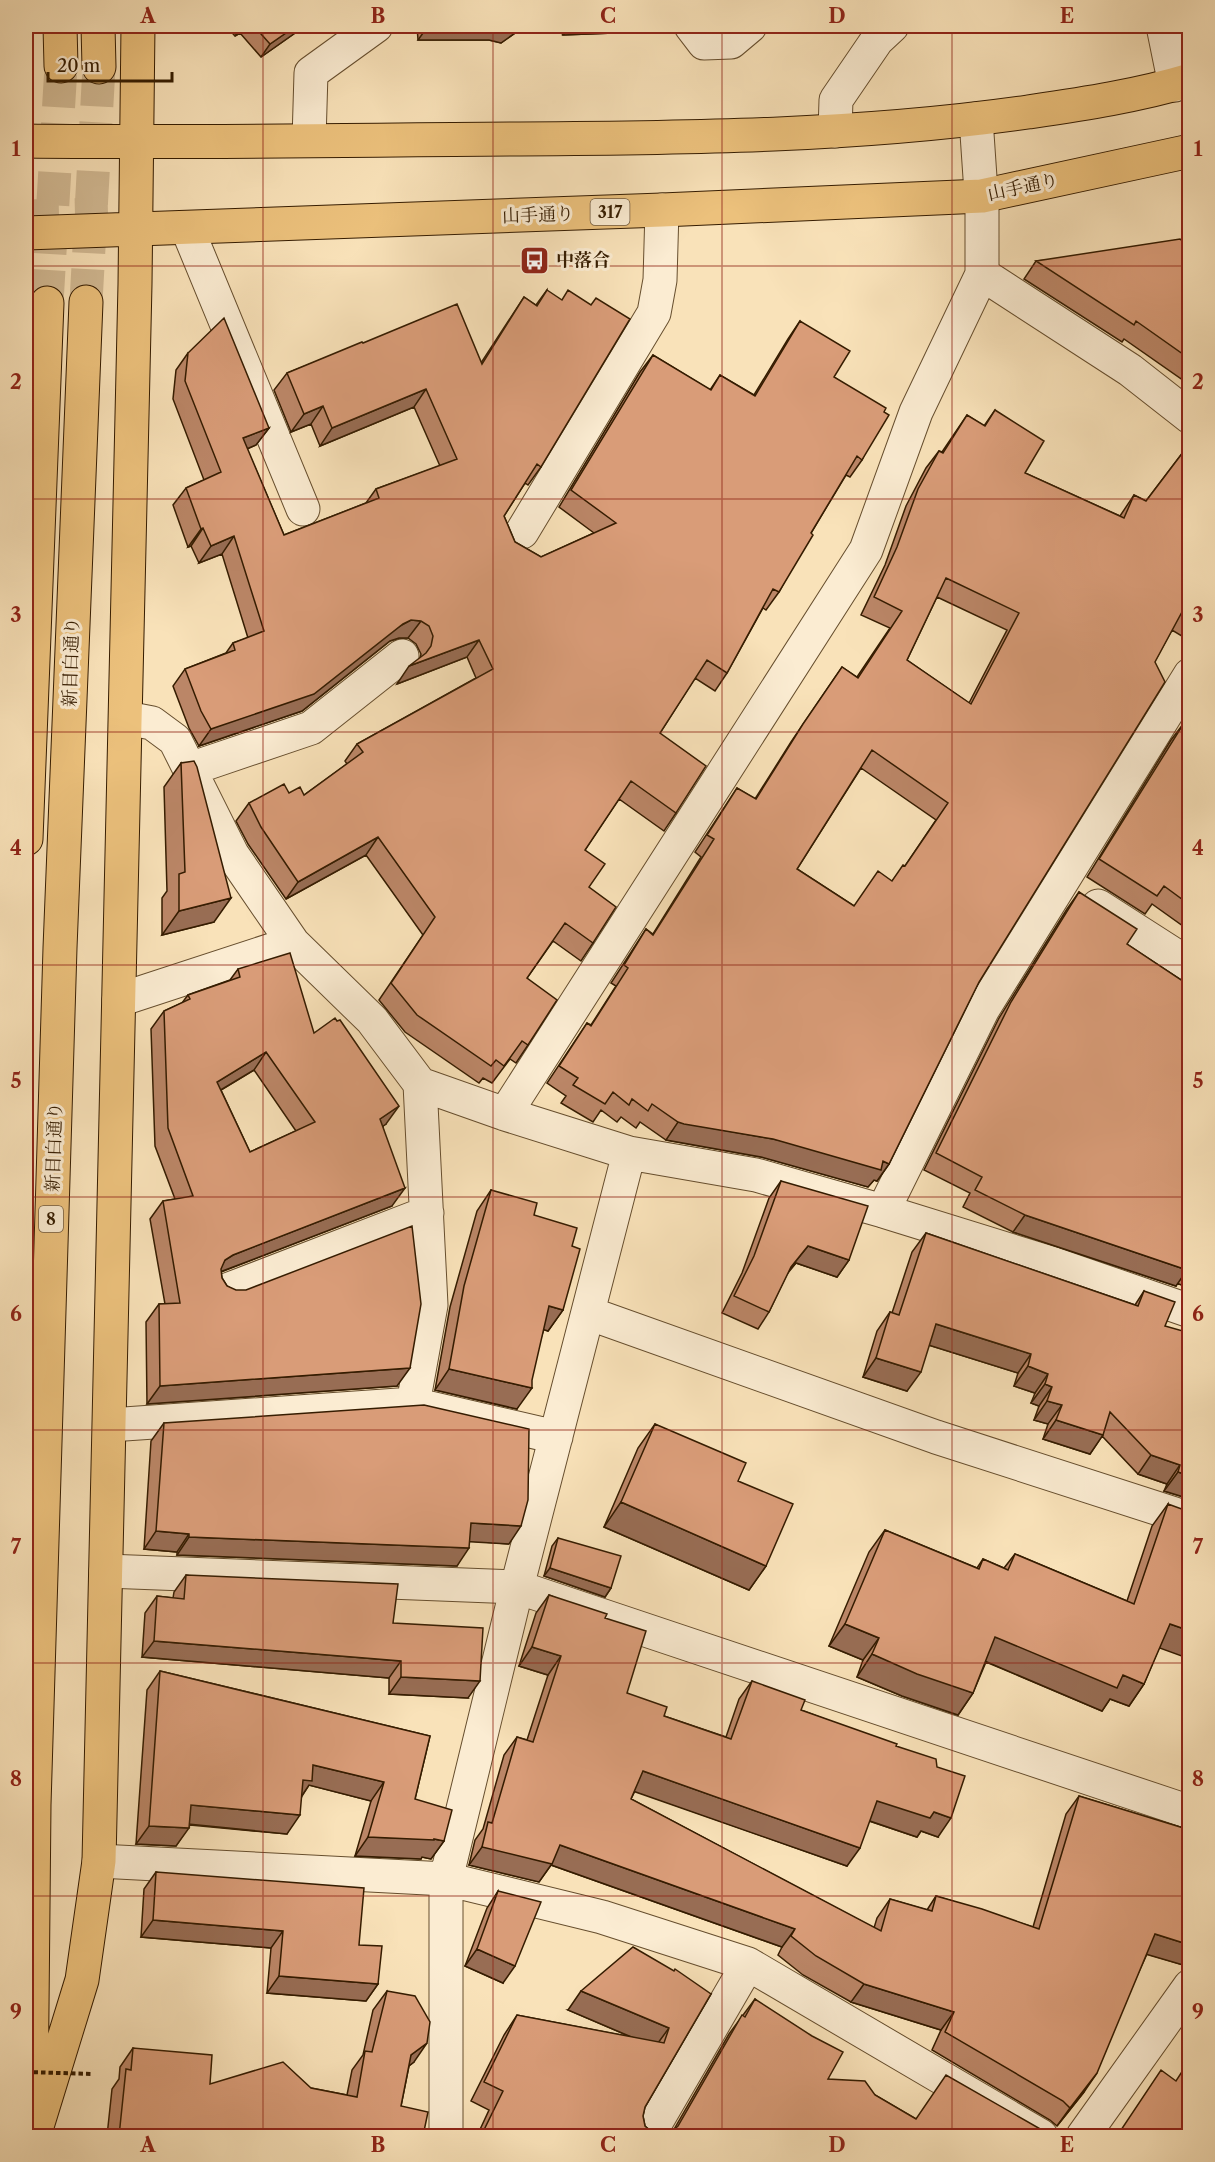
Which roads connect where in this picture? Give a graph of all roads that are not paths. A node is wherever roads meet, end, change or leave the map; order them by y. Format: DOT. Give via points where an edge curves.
graph roads {
  1 [pos="60,26"];
  2 [pos="98,26"];
  3 [pos="138,26"];
  4 [pos="376,26"];
  5 [pos="691,26"];
  6 [pos="750,26"];
  7 [pos="892,26"];
  8 [pos="1163,26"];
  9 [pos="61,66"];
  10 [pos="99,67"];
  11 [pos="1182,83"];
  12 [pos="976,120"];
  13 [pos="835,131"];
  14 [pos="309,140"];
  15 [pos="26,141"];
  16 [pos="137,142"];
  17 [pos="1190,151"];
  18 [pos="982,196"];
  19 [pos="662,210"];
  20 [pos="187,228"];
  21 [pos="136,230"];
  22 [pos="26,233"];
  23 [pos="982,274"];
  24 [pos="86,302"];
  25 [pos="47,303"];
  26 [pos="1190,417"];
  27 [pos="303,508"];
  28 [pos="522,532"];
  29 [pos="402,656"];
  30 [pos="1189,678"];
  31 [pos="126,718"];
  32 [pos="190,769"];
  33 [pos="26,838"];
  34 [pos="1062,883"];
  35 [pos="293,943"];
  36 [pos="1190,965"];
  37 [pos="119,1000"];
  38 [pos="420,1084"];
  39 [pos="504,1114"];
  40 [pos="629,1153"];
  41 [pos="883,1211"];
  42 [pos="427,1213"];
  43 [pos="227,1290"];
  44 [pos="1186,1303"];
  45 [pos="588,1313"];
  46 [pos="412,1404"];
  47 [pos="110,1425"];
  48 [pos="556,1437"];
  49 [pos="1190,1520"];
  50 [pos="106,1571"];
  51 [pos="517,1587"];
  52 [pos="1190,1812"];
  53 [pos="99,1861"];
  54 [pos="446,1879"];
  55 [pos="748,1964"];
  56 [pos="1190,1986"];
  57 [pos="32,2136"];
  58 [pos="446,2136"];
  59 [pos="648,2136"];
  60 [pos="1041,2136"];
  61 [pos="1083,2136"];
  1 -- 9 [label="main road"];
  2 -- 10 [label="main road"];
  3 -- 16 [label="main road"];
  4 -- 14 [label="street" via="311,74"];
  5 -- 6 [label="street" via="704,43 731,42"];
  7 -- 13 [label="street" via="877,40 836,100"];
  8 -- 11 [label="street"];
  11 -- 12 [label="main road" via="1090,103"];
  12 -- 13 [label="main road"];
  12 -- 18 [label="street"];
  13 -- 14 [label="main road" via="642,138"];
  14 -- 16 [label="main road"];
  15 -- 16 [label="main road"];
  16 -- 21 [label="main road"];
  17 -- 18 [label="main road, 山手通り / 317"];
  18 -- 19 [label="main road, 山手通り / 317"];
  18 -- 23 [label="street"];
  19 -- 20 [label="main road, 山手通り / 317"];
  19 -- 28 [label="street" via="660,280 654,313"];
  20 -- 21 [label="main road, 山手通り / 317"];
  20 -- 27 [label="street"];
  21 -- 22 [label="main road, 山手通り / 317"];
  21 -- 31 [label="main road"];
  23 -- 26 [label="street" via="1130,370"];
  23 -- 39 [label="street" via="916,412 866,550"];
  24 -- 57 [label="main road, 新目白通り / 8" via="59,960 34,1781"];
  25 -- 33 [label="main road"];
  29 -- 32 [label="street" via="311,728"];
  30 -- 34 [label="street"];
  31 -- 32 [label="street" via="152,723 175,740"];
  31 -- 37 [label="main road"];
  32 -- 35 [label="street" via="231,854"];
  34 -- 36 [label="street"];
  34 -- 41 [label="street" via="983,1010"];
  35 -- 37 [label="street"];
  35 -- 38 [label="street" via="372,1020"];
  37 -- 47 [label="main road"];
  38 -- 39 [label="street"];
  38 -- 42 [label="street"];
  39 -- 40 [label="street"];
  40 -- 41 [label="street" via="756,1175"];
  40 -- 45 [label="street"];
  41 -- 44 [label="street"];
  42 -- 43 [label="street"];
  42 -- 46 [label="street" via="431,1305"];
  45 -- 48 [label="street"];
  45 -- 49 [label="street" via="936,1437"];
  46 -- 47 [label="street"];
  46 -- 48 [label="street"];
  47 -- 50 [label="main road"];
  48 -- 51 [label="street"];
  50 -- 51 [label="street"];
  50 -- 53 [label="main road"];
  51 -- 52 [label="street"];
  51 -- 54 [label="street"];
  53 -- 54 [label="street"];
  53 -- 57 [label="main road" via="82,1980"];
  54 -- 55 [label="street" via="602,1917"];
  54 -- 58 [label="street"];
  55 -- 59 [label="street"];
  55 -- 60 [label="street"];
  56 -- 61 [label="street"];
}
